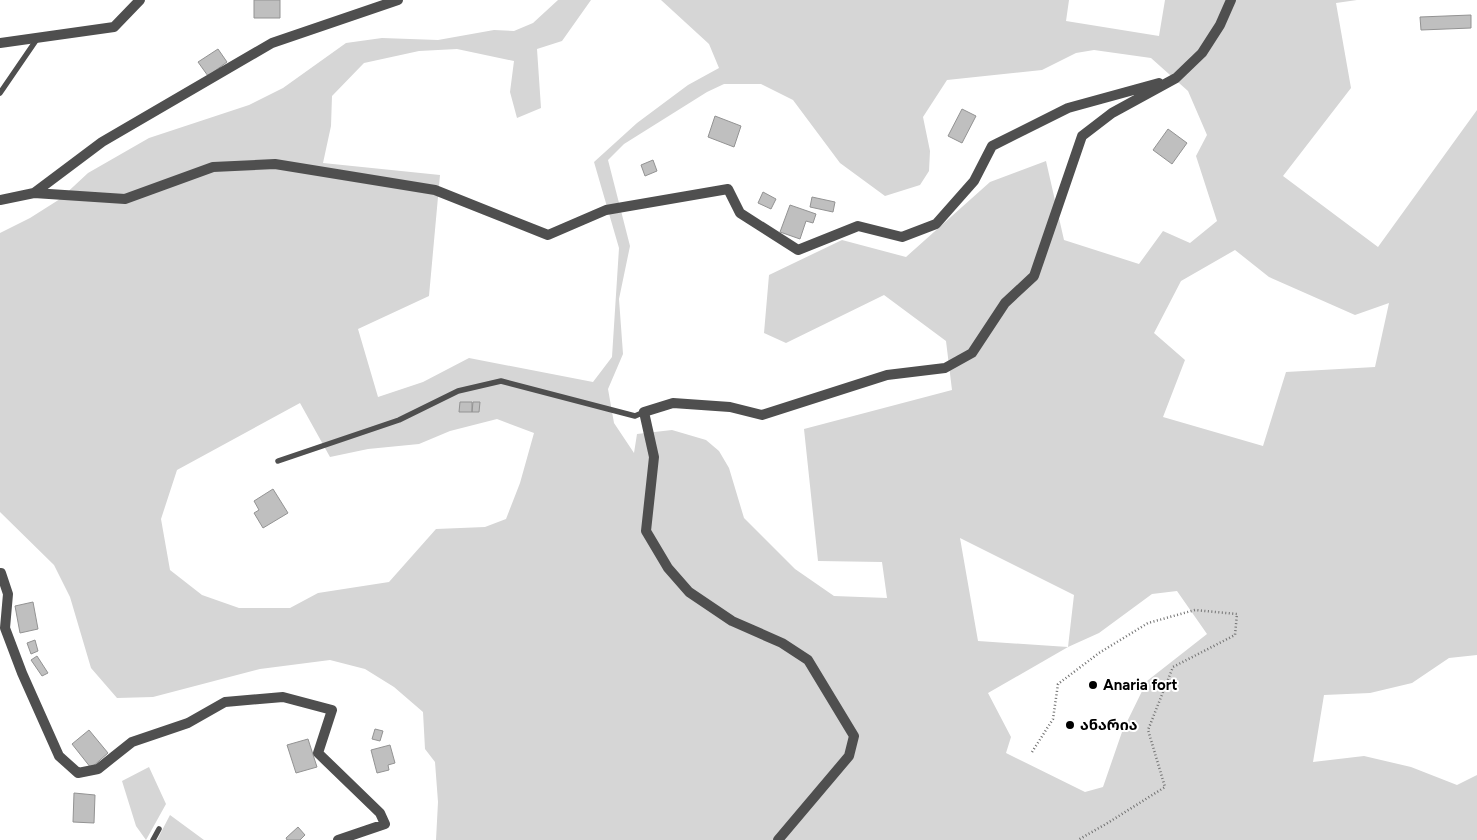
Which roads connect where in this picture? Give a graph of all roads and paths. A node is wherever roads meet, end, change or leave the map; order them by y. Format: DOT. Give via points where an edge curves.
graph roads {
  1 [pos="140,0"];
  2 [pos="398,0"];
  3 [pos="1231,0"];
  4 [pos="38,37"];
  5 [pos="0,43"];
  6 [pos="1176,78"];
  7 [pos="0,92"];
  8 [pos="34,193"];
  9 [pos="0,200"];
  10 [pos="644,412"];
  11 [pos="278,461"];
  12 [pos="0,573"];
  13 [pos="1032,752"];
  14 [pos="159,829"];
  15 [pos="153,840"];
  16 [pos="338,840"];
  17 [pos="778,840"];
  18 [pos="1078,840"];
  1 -- 4 [label="street" via="114,26"];
  2 -- 8 [label="street" via="272,43 102,142"];
  3 -- 6 [label="street" via="1202,53"];
  4 -- 5 [label="street"];
  4 -- 7 [label="lane"];
  6 -- 8 [label="street" via="1068,108 992,146 974,181 936,224 902,237 858,226 798,250 740,213 728,189 606,210 548,235 435,190 275,164 213,167 125,199"];
  6 -- 10 [label="street" via="1112,114 1082,136 1034,276 1004,303 972,353 945,368 887,375 762,415 730,407 673,403"];
  8 -- 9 [label="street"];
  10 -- 11 [label="lane" via="635,416 501,381 458,391 399,420"];
  10 -- 17 [label="street" via="654,457 646,530 668,568 688,592 732,622 782,643 808,660 854,736 849,756"];
  12 -- 16 [label="street" via="8,594 6,628 22,673 59,756 78,773 98,769 132,742 188,723 225,702 283,696 332,710 318,753 380,812 385,824"];
  13 -- 18 [label="path" via="1053,719 1058,684 1099,653 1148,623 1195,610 1237,614 1235,635 1173,667 1148,730 1165,787"];
  14 -- 15 [label="lane"];
}
